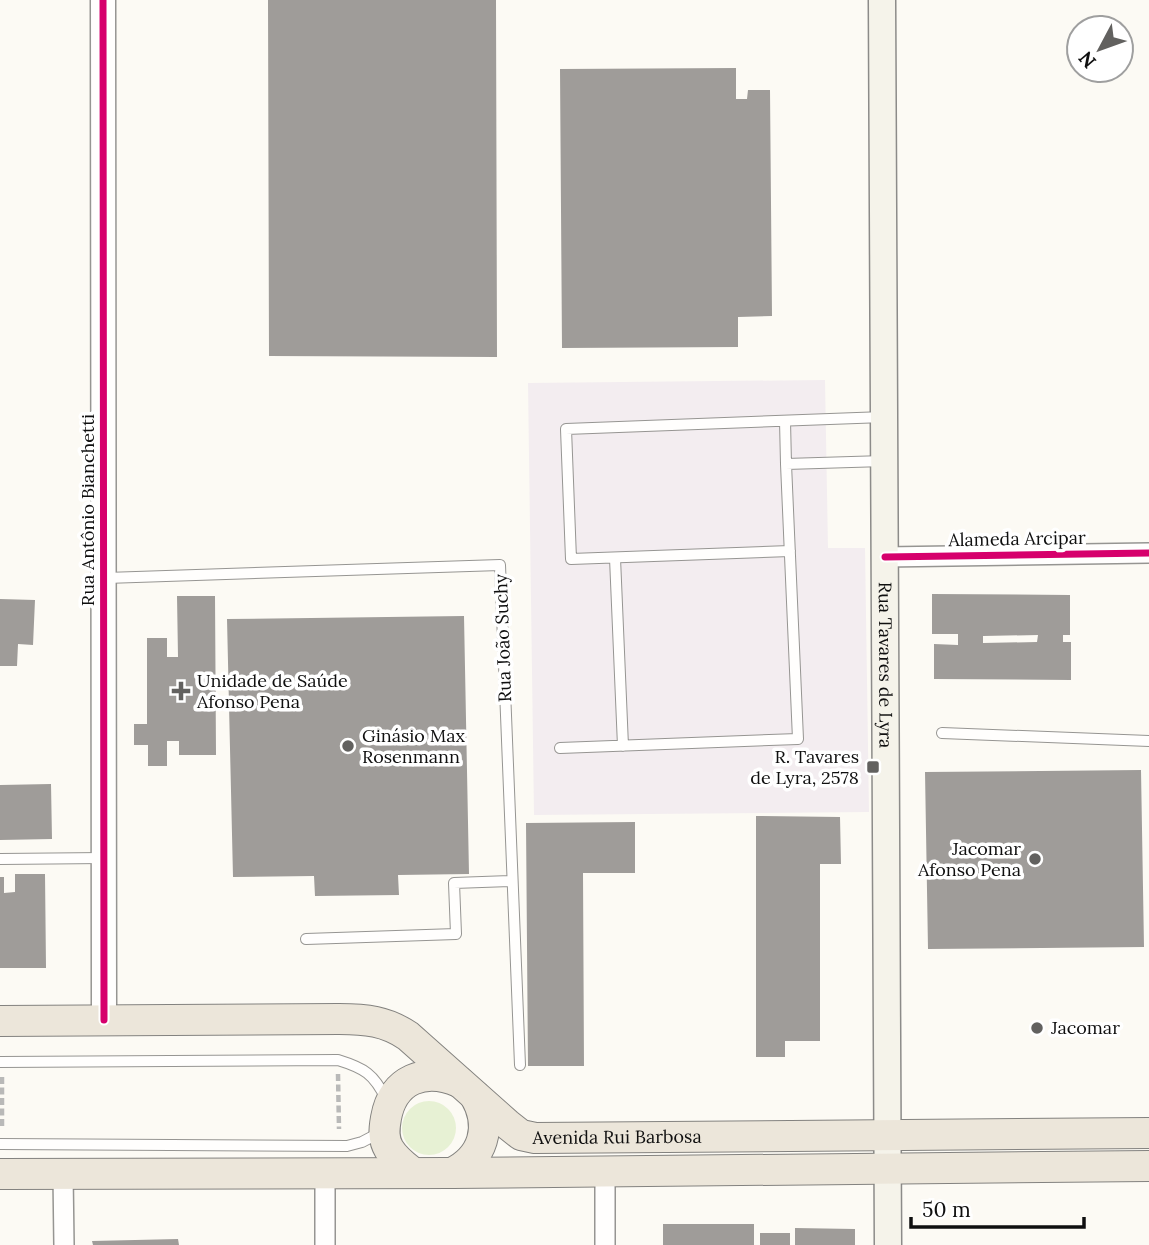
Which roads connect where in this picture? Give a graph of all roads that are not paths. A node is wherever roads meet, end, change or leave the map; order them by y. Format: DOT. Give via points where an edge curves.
graph roads {
  1 [pos="103,0"];
  2 [pos="882,0"];
  3 [pos="884,417"];
  4 [pos="785,421"];
  5 [pos="884,460"];
  6 [pos="786,464"];
  7 [pos="790,551"];
  8 [pos="1149,553"];
  9 [pos="885,557"];
  10 [pos="615,558"];
  11 [pos="104,578"];
  12 [pos="942,733"];
  13 [pos="1149,741"];
  14 [pos="623,746"];
  15 [pos="560,748"];
  16 [pos="104,858"];
  17 [pos="0,859"];
  18 [pos="512,881"];
  19 [pos="306,939"];
  20 [pos="104,1020"];
  21 [pos="0,1021"];
  22 [pos="520,1065"];
  23 [pos="1,1067"];
  24 [pos="467,1089"];
  25 [pos="386,1117"];
  26 [pos="1149,1133"];
  27 [pos="888,1136"];
  28 [pos="0,1144"];
  29 [pos="1149,1167"];
  30 [pos="887,1170"];
  31 [pos="605,1171"];
  32 [pos="325,1172"];
  33 [pos="412,1172"];
  34 [pos="452,1173"];
  35 [pos="0,1174"];
  36 [pos="63,1174"];
  37 [pos="64,1245"];
  38 [pos="325,1245"];
  39 [pos="605,1245"];
  40 [pos="888,1245"];
  1 -- 11 [label="street, Rua Antônio Bianchetti"];
  2 -- 3 [label="main road, Rua Tavares de Lyra"];
  3 -- 4 [label="lane"];
  3 -- 5 [label="main road, Rua Tavares de Lyra"];
  4 -- 6 [label="lane"];
  4 -- 10 [label="lane" via="566,429 571,559"];
  5 -- 6 [label="lane"];
  5 -- 9 [label="main road, Rua Tavares de Lyra"];
  6 -- 7 [label="lane"];
  7 -- 10 [label="lane"];
  7 -- 14 [label="lane" via="798,739"];
  8 -- 9 [label="street, Alameda Arcipar"];
  9 -- 27 [label="main road, Rua Tavares de Lyra"];
  10 -- 14 [label="lane"];
  11 -- 16 [label="street, Rua Antônio Bianchetti"];
  11 -- 18 [label="lane, Rua João Suchy" via="500,565"];
  12 -- 13 [label="lane"];
  14 -- 15 [label="lane"];
  16 -- 17 [label="lane"];
  16 -- 20 [label="street, Rua Antônio Bianchetti"];
  18 -- 19 [label="lane" via="454,883 456,934"];
  18 -- 22 [label="lane, Rua João Suchy"];
  20 -- 21 [label="main road, Avenida Rui Barbosa"];
  20 -- 24 [label="main road, Avenida Rui Barbosa" via="378,1021 408,1036"];
  23 -- 25 [label="lane" via="338,1060 360,1067 378,1082"];
  24 -- 25 [label="main road" via="446,1076 419,1077 407,1082"];
  24 -- 27 [label="main road, Avenida Rui Barbosa" via="521,1135 536,1138"];
  24 -- 34 [label="main road" via="484,1118 483,1141 471,1160"];
  25 -- 28 [label="lane" via="362,1142 346,1146"];
  25 -- 33 [label="main road" via="388,1147"];
  26 -- 27 [label="main road, Avenida Rui Barbosa"];
  27 -- 30 [label="main road, Rua Tavares de Lyra"];
  29 -- 30 [label="main road, Avenida Rui Barbosa"];
  30 -- 31 [label="main road, Avenida Rui Barbosa"];
  30 -- 40 [label="main road, Rua Tavares de Lyra"];
  31 -- 34 [label="main road, Avenida Rui Barbosa"];
  31 -- 39 [label="street"];
  32 -- 33 [label="main road, Avenida Rui Barbosa"];
  32 -- 36 [label="main road, Avenida Rui Barbosa"];
  32 -- 38 [label="street"];
  33 -- 34 [label="main road, Avenida Rui Barbosa"];
  35 -- 36 [label="main road, Avenida Rui Barbosa"];
  36 -- 37 [label="street"];
}
